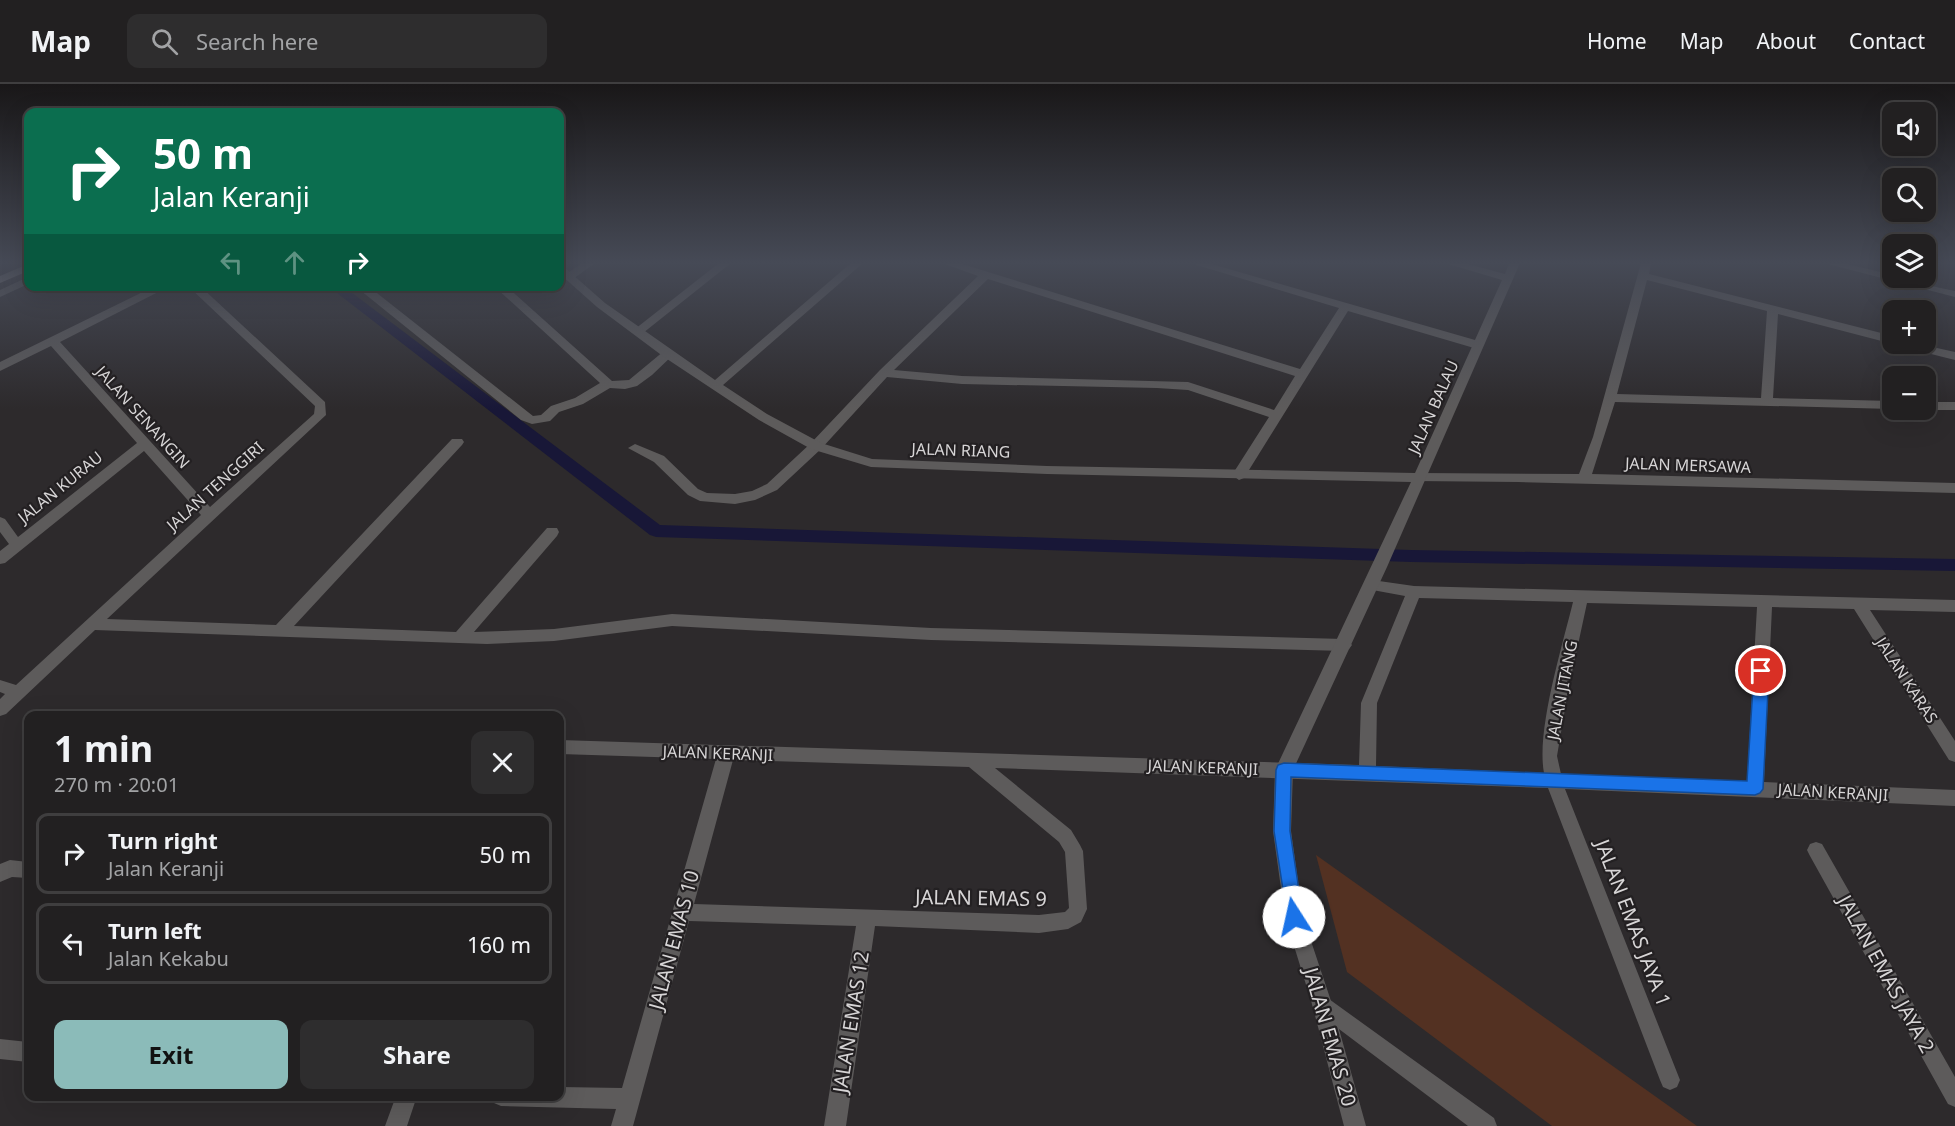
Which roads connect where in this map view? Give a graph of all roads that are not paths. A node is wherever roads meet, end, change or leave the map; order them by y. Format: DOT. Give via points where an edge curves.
graph roads {
  1 [pos="113,312"];
  2 [pos="221,312"];
  3 [pos="392,312"];
  4 [pos="528,312"];
  5 [pos="611,312"];
  6 [pos="664,312"];
  7 [pos="802,312"];
  8 [pos="948,312"];
  9 [pos="1100,312"];
  10 [pos="1342,312"];
  11 [pos="1361,312"];
  12 [pos="1493,312"];
  13 [pos="1633,312"];
  14 [pos="1773,312"];
  15 [pos="1783,312"];
  16 [pos="639,331"];
  17 [pos="1882,337"];
  18 [pos="53,341"];
  19 [pos="1478,345"];
  20 [pos="1936,351"];
  21 [pos="668,354"];
  22 [pos="1955,356"];
  23 [pos="0,368"];
  24 [pos="884,373"];
  25 [pos="1302,374"];
  26 [pos="608,384"];
  27 [pos="716,386"];
  28 [pos="1609,398"];
  29 [pos="1767,402"];
  30 [pos="1882,405"];
  31 [pos="1936,406"];
  32 [pos="1955,406"];
  33 [pos="1276,415"];
  34 [pos="457,442"];
  35 [pos="144,444"];
  36 [pos="816,446"];
  37 [pos="635,448"];
  38 [pos="1239,476"];
  39 [pos="1419,478"];
  40 [pos="1584,478"];
  41 [pos="1955,488"];
  42 [pos="208,515"];
  43 [pos="0,522"];
  44 [pos="552,532"];
  45 [pos="17,545"];
  46 [pos="0,559"];
  47 [pos="1371,585"];
  48 [pos="1414,592"];
  49 [pos="1581,598"];
  50 [pos="1766,601"];
  51 [pos="1859,605"];
  52 [pos="1955,606"];
  53 [pos="91,624"];
  54 [pos="282,630"];
  55 [pos="460,638"];
  56 [pos="1344,645"];
  57 [pos="0,686"];
  58 [pos="19,692"];
  59 [pos="0,710"];
  60 [pos="564,747"];
  61 [pos="726,754"];
  62 [pos="1955,755"];
  63 [pos="971,759"];
  64 [pos="1284,770"];
  65 [pos="1367,772"];
  66 [pos="1554,782"];
  67 [pos="1755,789"];
  68 [pos="1955,798"];
  69 [pos="1816,850"];
  70 [pos="24,870"];
  71 [pos="0,874"];
  72 [pos="682,912"];
  73 [pos="867,918"];
  74 [pos="1322,1004"];
  75 [pos="0,1049"];
  76 [pos="24,1052"];
  77 [pos="1670,1080"];
  78 [pos="564,1097"];
  79 [pos="1955,1097"];
  80 [pos="629,1099"];
  81 [pos="405,1101"];
  82 [pos="396,1126"];
  83 [pos="622,1126"];
  84 [pos="835,1126"];
  85 [pos="1355,1126"];
  86 [pos="1486,1126"];
  1 -- 18 [label="street"];
  2 -- 42 [label="street, JALAN TENGGIRI" via="321,405 320,415 312,424"];
  3 -- 26 [label="street" via="532,420 545,418 555,409 579,401"];
  4 -- 26 [label="street"];
  5 -- 16 [label="street, JALAN RIANG"];
  6 -- 16 [label="street"];
  7 -- 27 [label="street"];
  8 -- 24 [label="street"];
  9 -- 25 [label="street"];
  10 -- 25 [label="street"];
  11 -- 19 [label="street"];
  12 -- 19 [label="street, JALAN BALAU"];
  13 -- 28 [label="street"];
  14 -- 29 [label="street"];
  15 -- 17 [label="street"];
  16 -- 21 [label="street, JALAN RIANG"];
  18 -- 23 [label="street"];
  18 -- 35 [label="street, JALAN SENANGIN"];
  19 -- 39 [label="street, JALAN BALAU"];
  20 -- 22 [label="street"];
  21 -- 26 [label="street" via="626,388"];
  21 -- 27 [label="street, JALAN RIANG"];
  24 -- 33 [label="street" via="962,380 1182,386"];
  24 -- 36 [label="street"];
  25 -- 33 [label="street"];
  27 -- 36 [label="street, JALAN RIANG"];
  28 -- 29 [label="street"];
  28 -- 40 [label="street"];
  29 -- 30 [label="street"];
  31 -- 32 [label="street"];
  33 -- 38 [label="street"];
  34 -- 54 [label="street"];
  35 -- 42 [label="street, JALAN SENANGIN"];
  35 -- 45 [label="street, JALAN KURAU"];
  36 -- 37 [label="street" via="772,487 754,495 717,499 693,492 659,459"];
  36 -- 38 [label="street, JALAN RIANG" via="871,463"];
  38 -- 39 [label="street, JALAN RIANG"];
  39 -- 40 [label="street, JALAN MERSAWA"];
  39 -- 47 [label="street, JALAN BALAU"];
  40 -- 41 [label="street, JALAN MERSAWA"];
  42 -- 53 [label="street, JALAN TENGGIRI"];
  43 -- 45 [label="street"];
  44 -- 55 [label="street"];
  45 -- 46 [label="street, JALAN KURAU"];
  47 -- 48 [label="street"];
  47 -- 56 [label="street, JALAN BALAU"];
  48 -- 49 [label="street"];
  48 -- 65 [label="street" via="1369,703"];
  49 -- 50 [label="street"];
  49 -- 66 [label="street, JALAN JITANG" via="1549,756"];
  50 -- 51 [label="street"];
  50 -- 67 [label="street"];
  51 -- 52 [label="street"];
  51 -- 62 [label="street, JALAN KARAS"];
  53 -- 54 [label="street"];
  53 -- 58 [label="street, JALAN TENGGIRI"];
  54 -- 55 [label="street"];
  55 -- 56 [label="street" via="522,638 672,620 931,634"];
  56 -- 64 [label="street, JALAN BALAU"];
  57 -- 58 [label="street"];
  58 -- 59 [label="street, JALAN TENGGIRI"];
  60 -- 61 [label="street, JALAN KERANJI"];
  61 -- 63 [label="street, JALAN KERANJI"];
  61 -- 72 [label="street, JALAN EMAS 10"];
  63 -- 64 [label="street, JALAN KERANJI"];
  63 -- 73 [label="street, JALAN EMAS 9" via="1065,836 1074,851 1078,909 1074,916 1039,924"];
  64 -- 65 [label="street, JALAN KERANJI"];
  64 -- 74 [label="street, JALAN EMAS 20" via="1282,831 1286,872 1294,917"];
  65 -- 66 [label="street, JALAN KERANJI"];
  66 -- 67 [label="street, JALAN KERANJI"];
  66 -- 77 [label="street, JALAN EMAS JAYA 1"];
  67 -- 68 [label="street, JALAN KERANJI"];
  69 -- 79 [label="street, JALAN EMAS JAYA 2"];
  70 -- 71 [label="street" via="10,868"];
  72 -- 73 [label="street, JALAN EMAS 9"];
  72 -- 80 [label="street, JALAN EMAS 10"];
  73 -- 84 [label="street, JALAN EMAS 12"];
  74 -- 85 [label="street, JALAN EMAS 20"];
  74 -- 86 [label="street"];
  75 -- 76 [label="street"];
  78 -- 80 [label="street"];
  80 -- 83 [label="street, JALAN EMAS 10"];
  81 -- 82 [label="street"];
}
